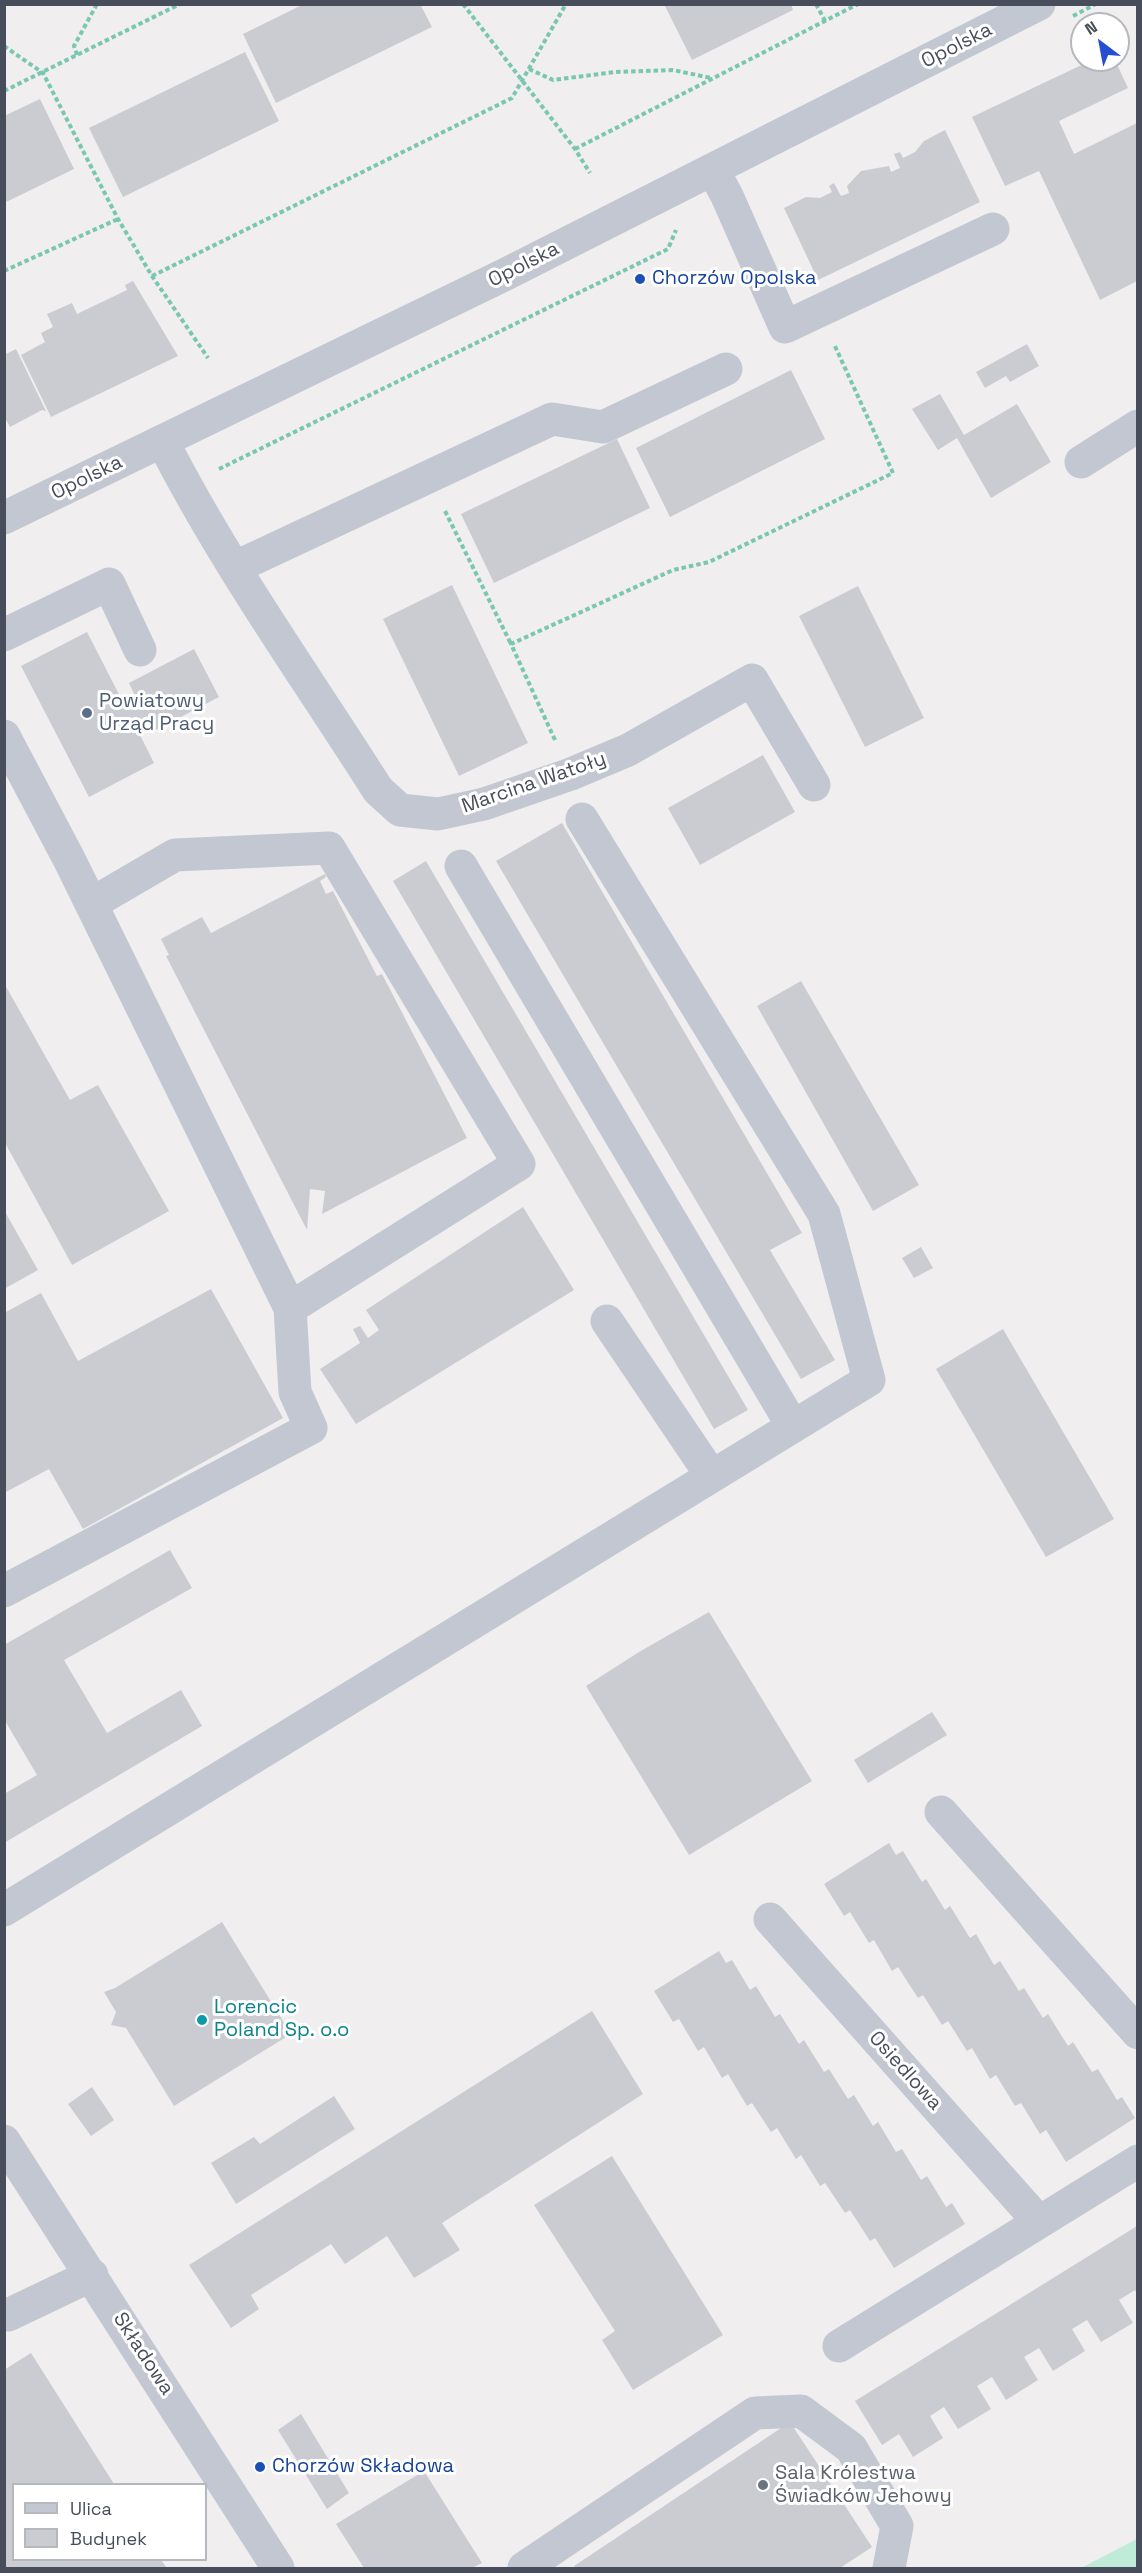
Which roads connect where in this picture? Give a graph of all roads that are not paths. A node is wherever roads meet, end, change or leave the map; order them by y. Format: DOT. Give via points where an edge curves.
graph roads {
  1 [pos="1039,4"];
  2 [pos="713,170"];
  3 [pos="993,229"];
  4 [pos="726,369"];
  5 [pos="1137,426"];
  6 [pos="162,441"];
  7 [pos="1081,462"];
  8 [pos="4,518"];
  9 [pos="236,567"];
  10 [pos="4,635"];
  11 [pos="141,650"];
  12 [pos="4,736"];
  13 [pos="814,785"];
  14 [pos="582,819"];
  15 [pos="461,866"];
  16 [pos="92,904"];
  17 [pos="291,1308"];
  18 [pos="607,1321"];
  19 [pos="792,1425"];
  20 [pos="711,1475"];
  21 [pos="4,1591"];
  22 [pos="941,1812"];
  23 [pos="4,1910"];
  24 [pos="770,1919"];
  25 [pos="1137,2033"];
  26 [pos="4,2141"];
  27 [pos="1137,2162"];
  28 [pos="1039,2222"];
  29 [pos="92,2275"];
  30 [pos="4,2314"];
  31 [pos="839,2346"];
  32 [pos="278,2568"];
  33 [pos="524,2568"];
  34 [pos="890,2568"];
  1 -- 2 [label="street, Opolska"];
  2 -- 3 [label="street" via="785,327"];
  2 -- 6 [label="street, Opolska"];
  4 -- 9 [label="street" via="603,427 552,419"];
  5 -- 7 [label="street"];
  6 -- 8 [label="street, Opolska"];
  6 -- 9 [label="street, Marcina Watoły"];
  9 -- 13 [label="street, Marcina Watoły" via="378,790 400,810 438,814 484,804 571,774 628,750 752,680"];
  10 -- 11 [label="street" via="109,584"];
  12 -- 16 [label="street"];
  14 -- 19 [label="street" via="824,1214 869,1380"];
  15 -- 19 [label="street"];
  16 -- 17 [label="street"];
  16 -- 17 [label="street" via="175,855 329,848 519,1164"];
  17 -- 21 [label="street" via="295,1392 311,1428"];
  18 -- 20 [label="street"];
  19 -- 20 [label="street"];
  20 -- 23 [label="street"];
  22 -- 25 [label="street"];
  24 -- 28 [label="street, Osiedlowa"];
  26 -- 29 [label="street, Składowa"];
  27 -- 28 [label="street"];
  28 -- 31 [label="street"];
  29 -- 30 [label="street"];
  29 -- 32 [label="street, Składowa"];
  33 -- 34 [label="street" via="755,2413 801,2411 851,2448 897,2526"];
}
